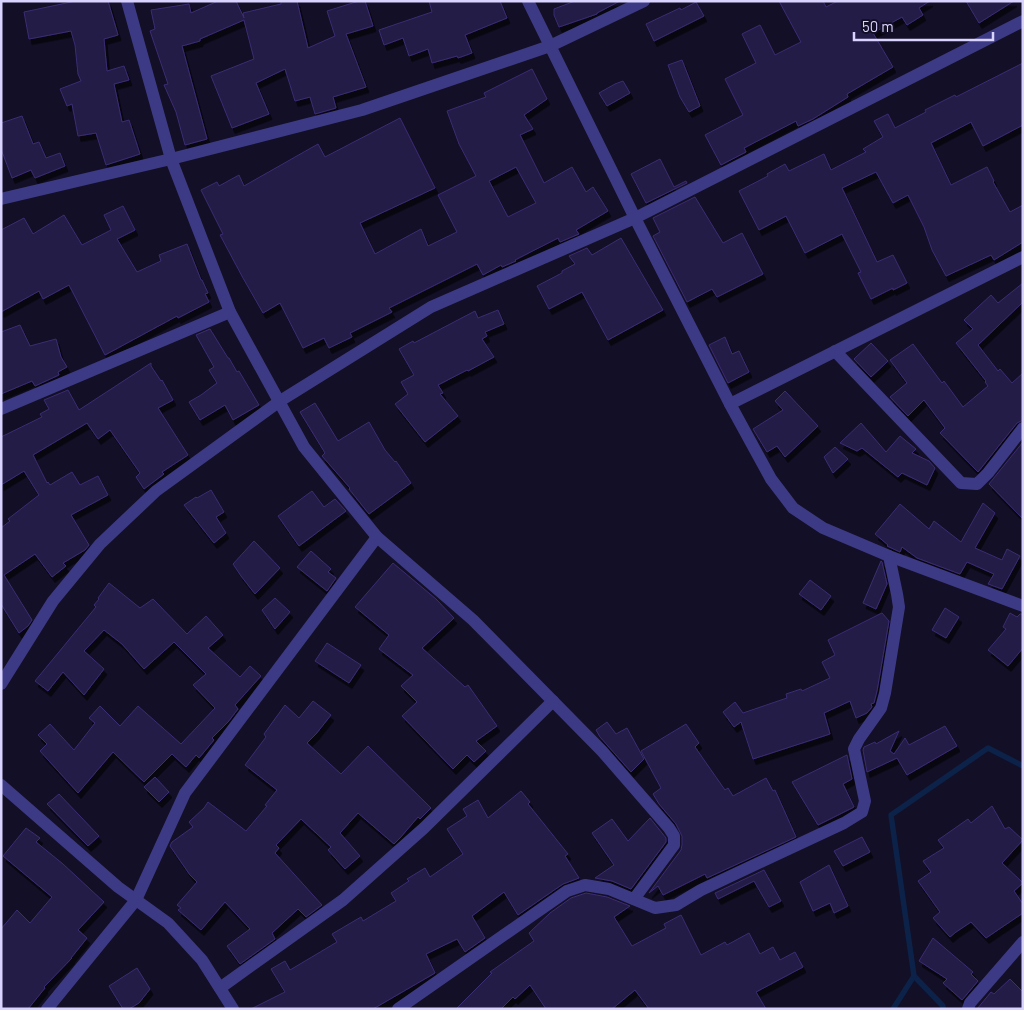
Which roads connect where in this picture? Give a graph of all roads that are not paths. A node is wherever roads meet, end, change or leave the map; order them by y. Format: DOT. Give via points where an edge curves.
graph roads {
  1 [pos="127,1"];
  2 [pos="528,1"];
  3 [pos="644,1"];
  4 [pos="1023,21"];
  5 [pos="550,46"];
  6 [pos="171,159"];
  7 [pos="1,200"];
  8 [pos="635,218"];
  9 [pos="1023,256"];
  10 [pos="230,312"];
  11 [pos="835,351"];
  12 [pos="280,401"];
  13 [pos="730,404"];
  14 [pos="1,409"];
  15 [pos="1023,428"];
  16 [pos="377,537"];
  17 [pos="889,556"];
  18 [pos="1023,606"];
  19 [pos="1,684"];
  20 [pos="553,701"];
  21 [pos="1,785"];
  22 [pos="634,899"];
  23 [pos="136,900"];
  24 [pos="1023,942"];
  25 [pos="1023,946"];
  26 [pos="1023,961"];
  27 [pos="220,988"];
  28 [pos="47,1009"];
  29 [pos="233,1009"];
  30 [pos="398,1009"];
  31 [pos="968,1009"];
  1 -- 6 [label="street"];
  2 -- 5 [label="street"];
  3 -- 5 [label="street"];
  4 -- 8 [label="street"];
  5 -- 6 [label="street" via="362,110"];
  5 -- 8 [label="street"];
  6 -- 7 [label="street"];
  6 -- 10 [label="street"];
  8 -- 12 [label="street" via="431,307"];
  8 -- 13 [label="street"];
  9 -- 11 [label="street"];
  10 -- 12 [label="street"];
  10 -- 14 [label="street"];
  11 -- 13 [label="street"];
  11 -- 15 [label="street" via="961,483 977,484"];
  12 -- 16 [label="street" via="304,447"];
  12 -- 19 [label="street" via="156,491 100,544 53,602"];
  13 -- 17 [label="street" via="771,479 793,508 823,528"];
  16 -- 20 [label="street" via="472,620"];
  16 -- 23 [label="street" via="184,793"];
  17 -- 18 [label="street"];
  17 -- 22 [label="street" via="898,607 885,693 881,708 854,749 865,801 862,812 676,905 655,908"];
  20 -- 22 [label="street" via="602,751 674,836 674,844"];
  20 -- 27 [label="street" via="424,828 343,900"];
  21 -- 23 [label="street"];
  22 -- 30 [label="street" via="585,885 567,891"];
  23 -- 27 [label="street" via="174,930 202,960"];
  23 -- 28 [label="street"];
  24 -- 31 [label="street"];
  25 -- 26 [label="street"];
  27 -- 29 [label="street"];
}
